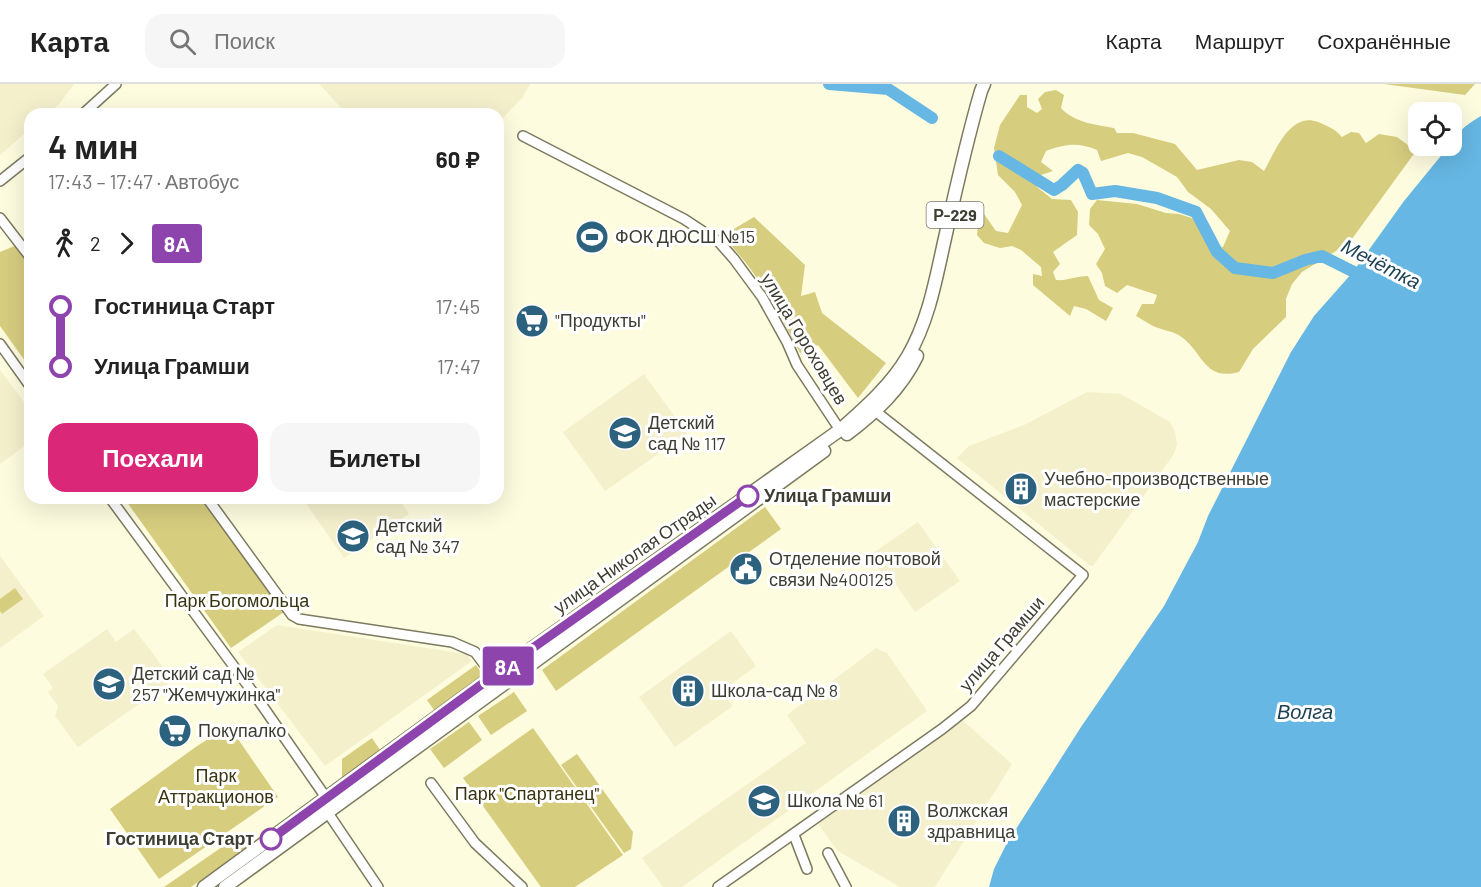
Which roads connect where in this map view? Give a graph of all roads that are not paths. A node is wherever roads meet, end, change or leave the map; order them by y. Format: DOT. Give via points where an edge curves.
graph roads {
  1 [pos="116,84"];
  2 [pos="982,86"];
  3 [pos="89,108"];
  4 [pos="523,136"];
  5 [pos="24,162"];
  6 [pos="0,181"];
  7 [pos="0,218"];
  8 [pos="24,249"];
  9 [pos="0,344"];
  10 [pos="24,378"];
  11 [pos="872,409"];
  12 [pos="840,430"];
  13 [pos="114,504"];
  14 [pos="211,504"];
  15 [pos="493,676"];
  16 [pos="431,783"];
  17 [pos="327,799"];
  18 [pos="328,813"];
  19 [pos="794,835"];
  20 [pos="828,853"];
  21 [pos="807,869"];
  22 [pos="204,887"];
  23 [pos="225,887"];
  24 [pos="378,887"];
  25 [pos="522,887"];
  26 [pos="718,887"];
  27 [pos="846,887"];
  1 -- 3 [label="street"];
  2 -- 11 [label="main road, улица Николая Отрады / Р-229" via="926,314 908,356"];
  2 -- 11 [label="main road, улица Николая Отрады / Р-229" via="939,293 924,339 905,377"];
  4 -- 12 [label="street, улица Гороховцев" via="684,219 719,242 762,297 797,364"];
  5 -- 6 [label="street"];
  7 -- 8 [label="street"];
  9 -- 10 [label="street"];
  11 -- 12 [label="main road, улица Николая Отрады"];
  11 -- 18 [label="main road, улица Николая Отрады" via="777,487"];
  11 -- 19 [label="street, улица Грамши" via="1083,575 971,706"];
  12 -- 15 [label="main road, улица Николая Отрады"];
  13 -- 17 [label="street"];
  14 -- 15 [label="street" via="292,615 452,642 475,652"];
  15 -- 17 [label="main road, улица Николая Отрады"];
  16 -- 25 [label="street" via="475,843"];
  17 -- 18 [label="street"];
  17 -- 22 [label="main road, улица Николая Отрады"];
  18 -- 23 [label="main road, улица Николая Отрады"];
  18 -- 24 [label="street"];
  19 -- 21 [label="street"];
  19 -- 26 [label="street, улица Грамши"];
  20 -- 27 [label="street"];
}
